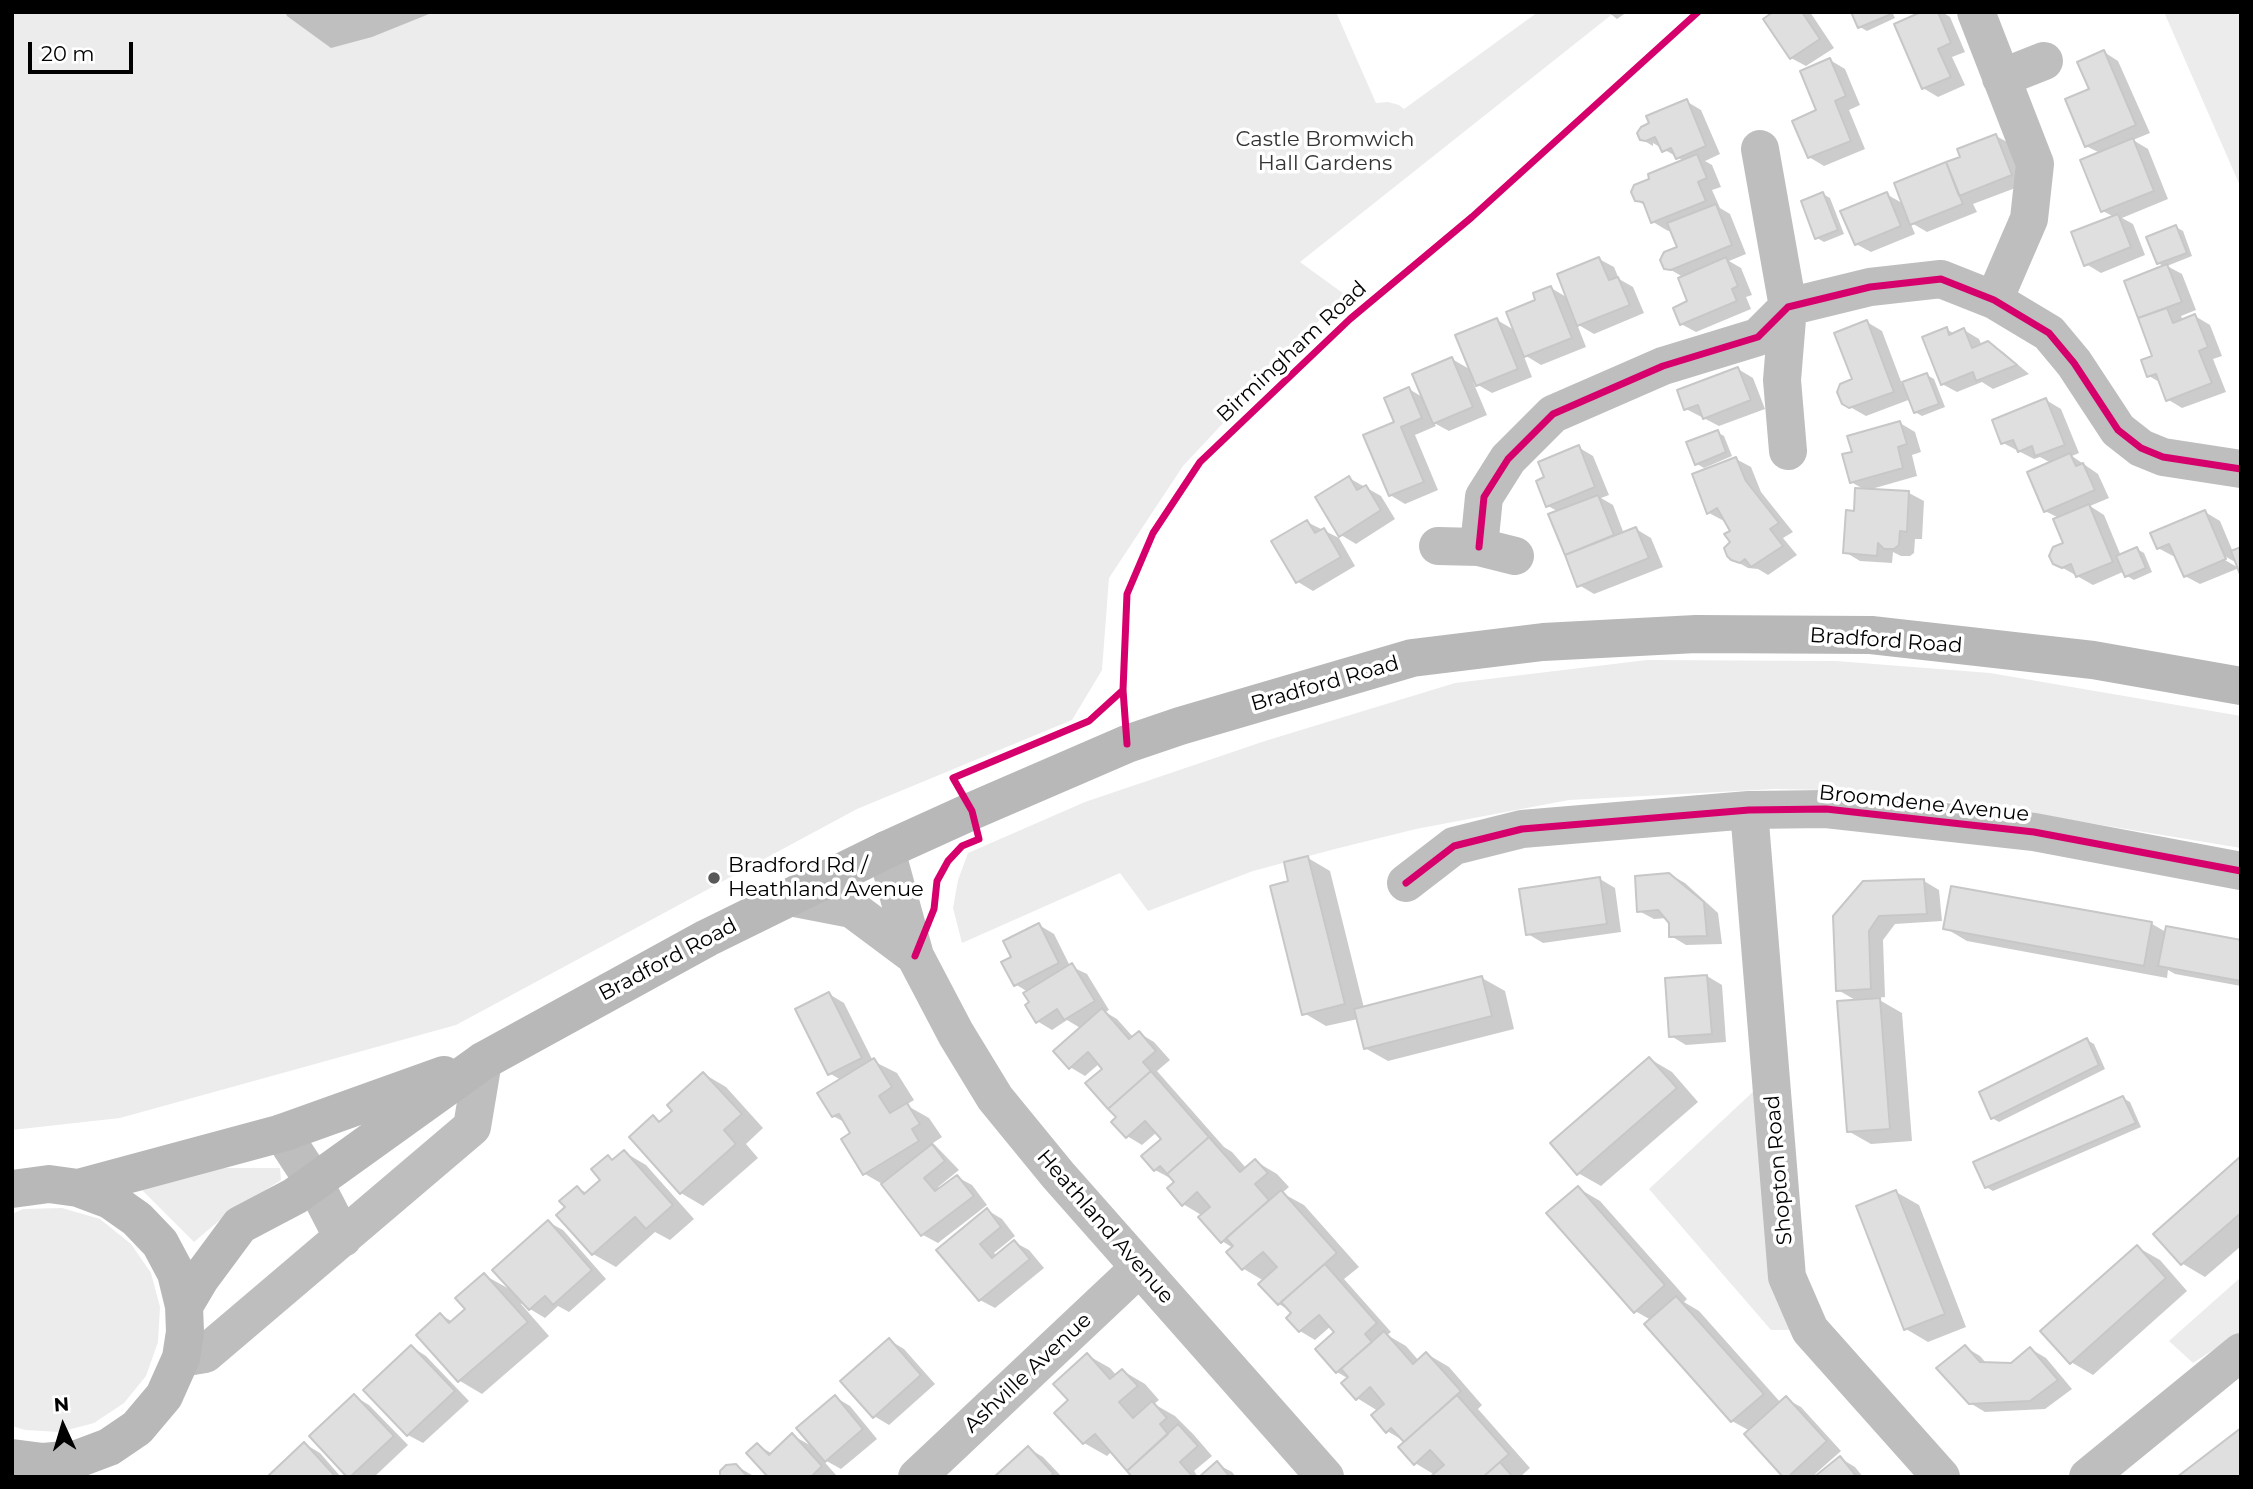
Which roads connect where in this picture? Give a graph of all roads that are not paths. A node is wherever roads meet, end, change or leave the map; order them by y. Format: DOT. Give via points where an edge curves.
graph roads {
  1 [pos="1976,12"];
  2 [pos="2044,61"];
  3 [pos="2001,78"];
  4 [pos="1760,149"];
  5 [pos="1994,300"];
  6 [pos="1788,307"];
  7 [pos="1788,451"];
  8 [pos="2241,468"];
  9 [pos="1438,546"];
  10 [pos="2241,686"];
  11 [pos="1749,810"];
  12 [pos="886,850"];
  13 [pos="2241,871"];
  14 [pos="1406,883"];
  15 [pos="790,897"];
  16 [pos="915,956"];
  17 [pos="483,1061"];
  18 [pos="282,1133"];
  19 [pos="314,1182"];
  20 [pos="78,1188"];
  21 [pos="12,1189"];
  22 [pos="342,1238"];
  23 [pos="1139,1268"];
  24 [pos="184,1306"];
  25 [pos="2241,1352"];
  26 [pos="181,1358"];
  27 [pos="137,1428"];
  28 [pos="12,1458"];
  29 [pos="85,1477"];
  30 [pos="917,1477"];
  31 [pos="1325,1477"];
  32 [pos="1941,1477"];
  33 [pos="2088,1477"];
  1 -- 3 [label="street"];
  2 -- 3 [label="street"];
  3 -- 5 [label="street" via="2035,164 2029,219"];
  4 -- 6 [label="street"];
  5 -- 6 [label="street" via="1941,279 1870,287"];
  5 -- 8 [label="street" via="2049,333 2118,430 2141,448 2163,457"];
  6 -- 7 [label="street" via="1782,380"];
  6 -- 9 [label="street" via="1758,337 1663,366 1553,414 1508,459 1484,497 1497,552"];
  10 -- 12 [label="main road, Bradford Road" via="2093,660 1871,635 1696,634 1530,643 1412,658 1180,726 1127,744"];
  11 -- 13 [label="street, Broomdene Avenue" via="1826,809 2034,832"];
  11 -- 14 [label="street, Broomdene Avenue" via="1522,829 1454,846"];
  11 -- 32 [label="street, Shopton Road" via="1787,1277 1810,1330"];
  12 -- 15 [label="main road, Bradford Road"];
  12 -- 16 [label="street, Heathland Avenue"];
  15 -- 16 [label="street, Heathland Avenue" via="852,909"];
  15 -- 17 [label="main road, Bradford Road"];
  16 -- 23 [label="street, Heathland Avenue" via="995,1098"];
  17 -- 18 [label="main road, Bradford Road"];
  17 -- 19 [label="main road, Bradford Road"];
  17 -- 22 [label="street" via="472,1128"];
  18 -- 19 [label="street"];
  18 -- 20 [label="main road, Bradford Road"];
  19 -- 22 [label="street"];
  19 -- 24 [label="main road, Bradford Road" via="240,1226"];
  20 -- 21 [label="main road" via="49,1184"];
  20 -- 24 [label="main road" via="110,1200 160,1243 176,1273"];
  22 -- 26 [label="street" via="205,1354"];
  23 -- 30 [label="street, Ashville Avenue"];
  23 -- 31 [label="street, Heathland Avenue"];
  24 -- 26 [label="main road"];
  25 -- 33 [label="street"];
  26 -- 27 [label="main road" via="164,1396"];
  27 -- 28 [label="main road" via="109,1447 77,1459 43,1462"];
  27 -- 29 [label="main road"];
}
